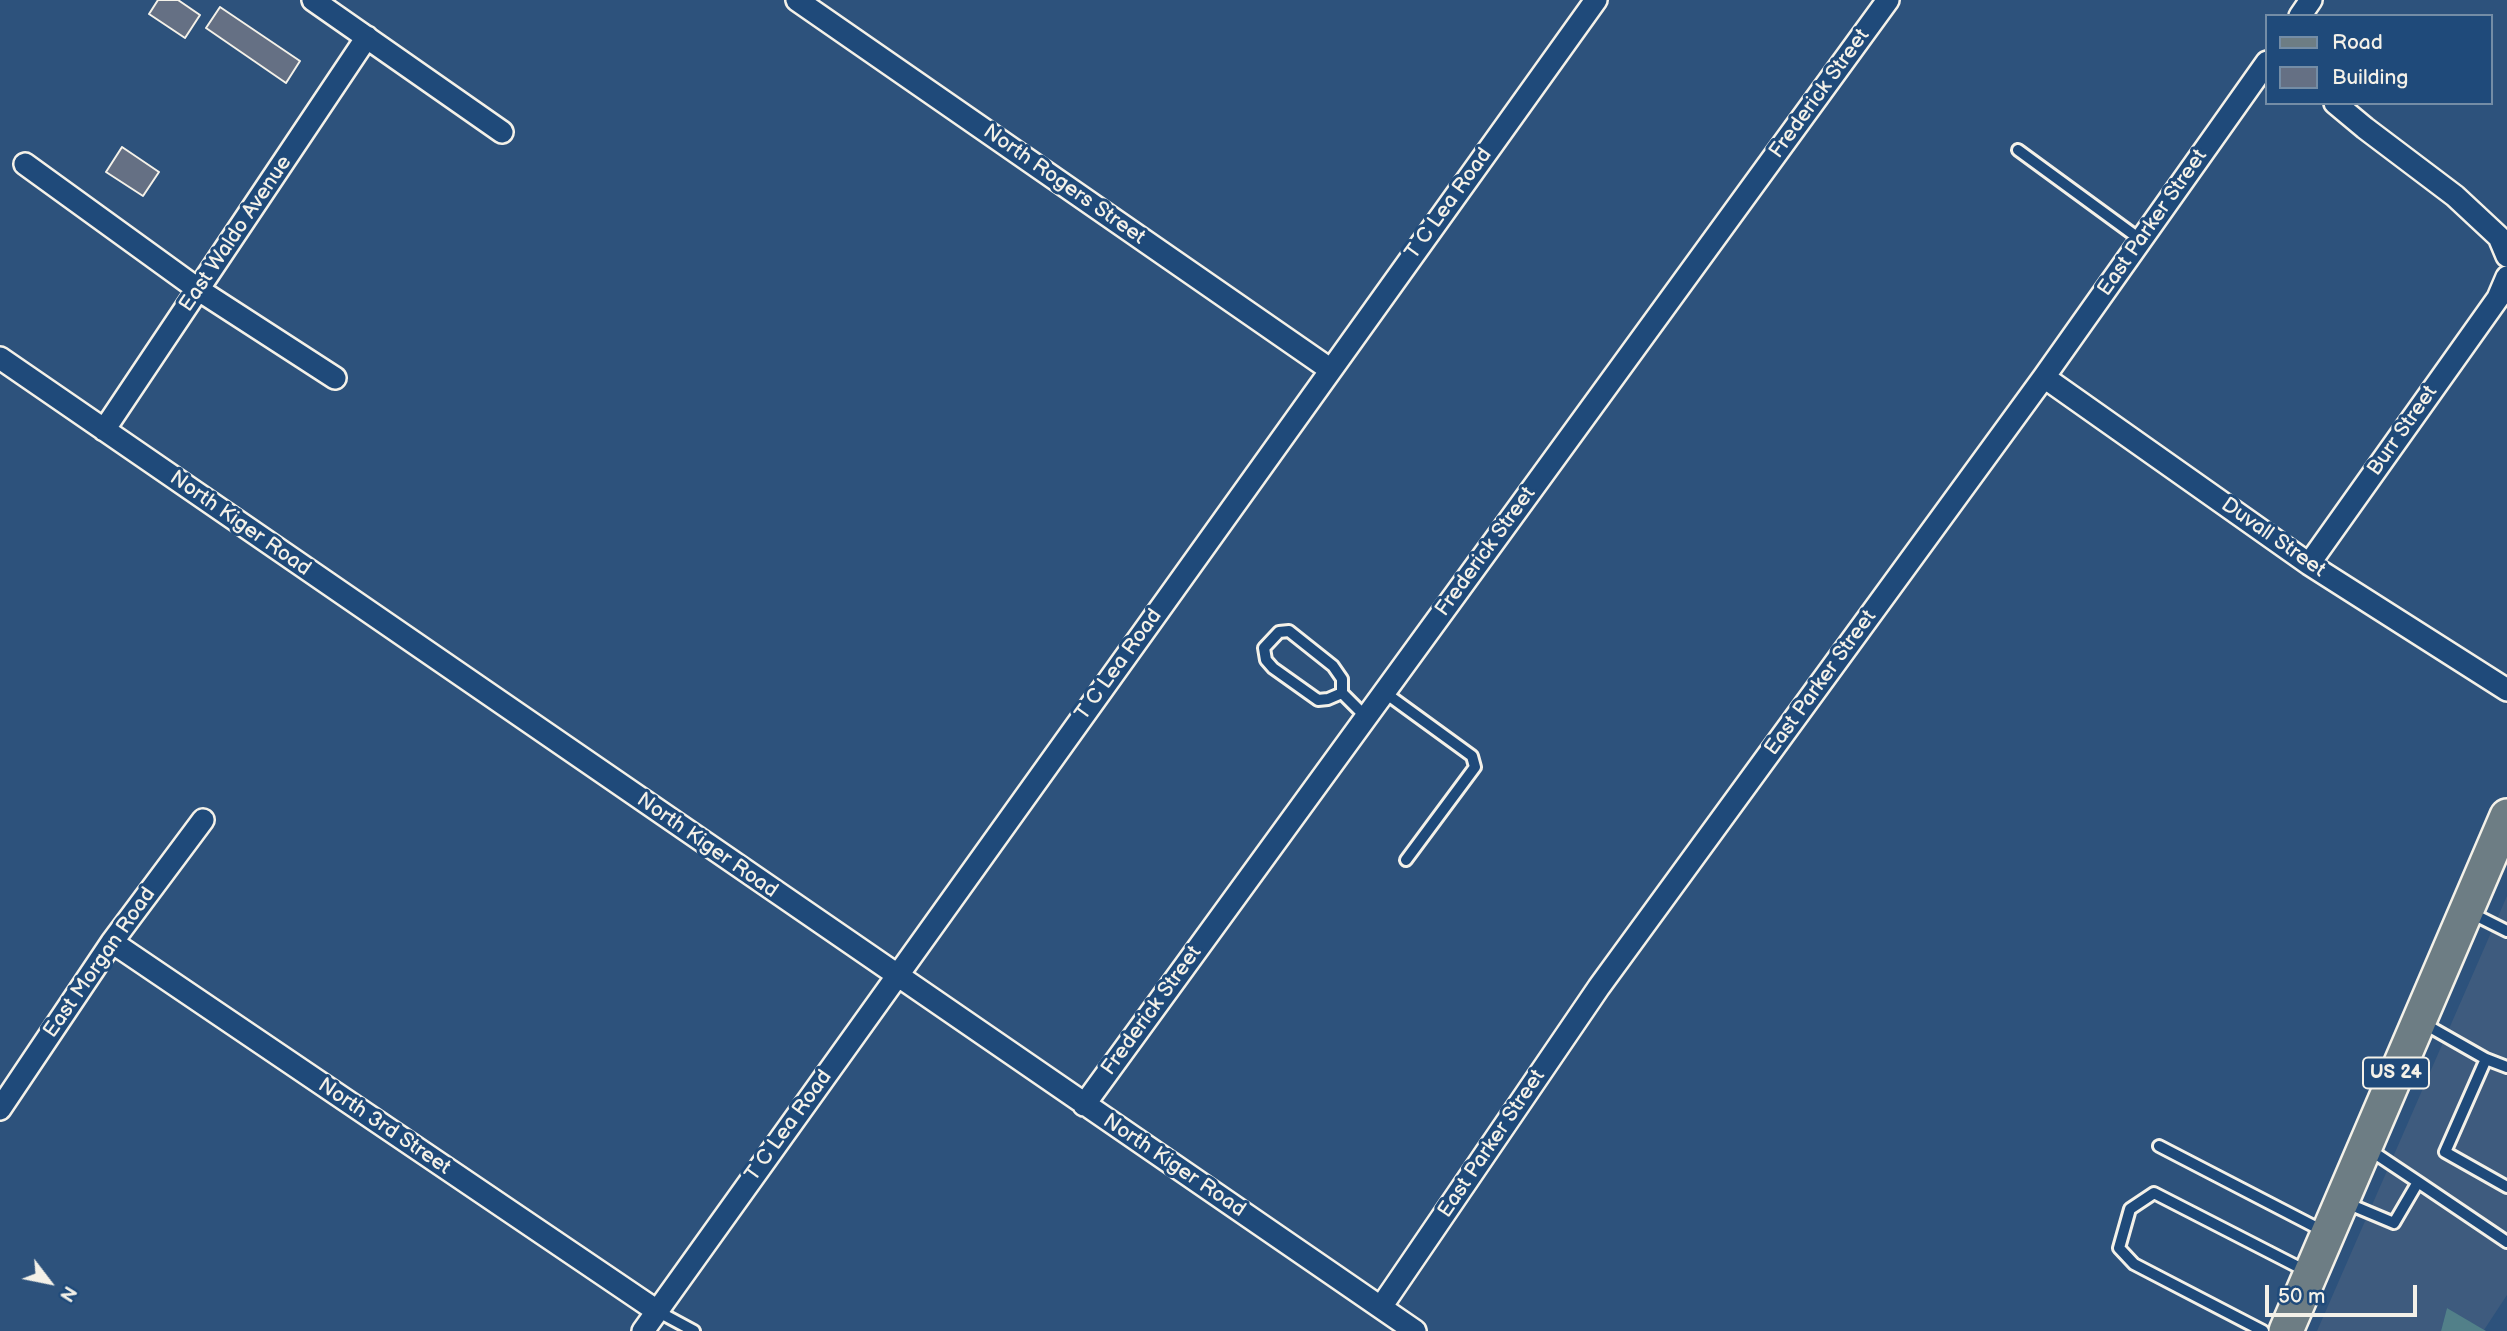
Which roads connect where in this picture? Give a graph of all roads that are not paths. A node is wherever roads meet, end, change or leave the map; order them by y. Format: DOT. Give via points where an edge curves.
graph roads {
  1 [pos="313,0"];
  2 [pos="797,0"];
  3 [pos="1596,0"];
  4 [pos="1888,0"];
  5 [pos="367,37"];
  6 [pos="2266,63"];
  7 [pos="2337,105"];
  8 [pos="502,132"];
  9 [pos="2018,150"];
  10 [pos="25,163"];
  11 [pos="2141,240"];
  12 [pos="2507,256"];
  13 [pos="2507,277"];
  14 [pos="199,290"];
  15 [pos="2502,302"];
  16 [pos="0,358"];
  17 [pos="1331,369"];
  18 [pos="2044,377"];
  19 [pos="335,378"];
  20 [pos="104,430"];
  21 [pos="2309,564"];
  22 [pos="2507,690"];
  23 [pos="1384,692"];
  24 [pos="1342,693"];
  25 [pos="1366,717"];
  26 [pos="203,820"];
  27 [pos="2501,838"];
  28 [pos="1406,860"];
  29 [pos="2466,911"];
  30 [pos="2507,932"];
  31 [pos="112,942"];
  32 [pos="896,976"];
  33 [pos="2419,1020"];
  34 [pos="2486,1059"];
  35 [pos="2507,1067"];
  36 [pos="1084,1105"];
  37 [pos="0,1109"];
  38 [pos="2158,1146"];
  39 [pos="2365,1146"];
  40 [pos="2418,1182"];
  41 [pos="2507,1187"];
  42 [pos="2341,1200"];
  43 [pos="2328,1233"];
  44 [pos="2507,1242"];
  45 [pos="2310,1273"];
  46 [pos="1381,1307"];
  47 [pos="657,1311"];
  48 [pos="643,1331"];
  49 [pos="694,1331"];
  50 [pos="1415,1331"];
  51 [pos="2263,1331"];
  52 [pos="2286,1331"];
  1 -- 5 [label="street"];
  2 -- 17 [label="street, North Rogers Street"];
  3 -- 17 [label="street, T C Lea Road"];
  4 -- 23 [label="street, Frederick Street"];
  5 -- 8 [label="street"];
  5 -- 14 [label="street, East Waldo Avenue"];
  6 -- 11 [label="street, East Parker Street"];
  7 -- 12 [label="street" via="2455,196 2499,237"];
  9 -- 11 [label="lane"];
  10 -- 14 [label="street"];
  11 -- 18 [label="street, East Parker Street"];
  13 -- 15 [label="street, Burr Street"];
  14 -- 19 [label="street"];
  14 -- 20 [label="street, East Waldo Avenue"];
  15 -- 21 [label="street, Burr Street"];
  16 -- 20 [label="street, North Kiger Road"];
  17 -- 32 [label="street, T C Lea Road"];
  18 -- 21 [label="street, Duvall Street"];
  18 -- 46 [label="street, East Parker Street" via="1600,987"];
  20 -- 32 [label="street, North Kiger Road"];
  21 -- 22 [label="street, Duvall Street"];
  23 -- 25 [label="street, Frederick Street"];
  23 -- 28 [label="lane" via="1472,756 1475,767"];
  24 -- 24 [label="lane" via="1342,679 1333,666 1289,631 1279,632 1264,648 1273,668 1318,701"];
  24 -- 25 [label="lane"];
  25 -- 36 [label="street, Frederick Street"];
  26 -- 31 [label="street, East Morgan Road"];
  27 -- 29 [label="main road, US 24"];
  29 -- 30 [label="lane"];
  29 -- 33 [label="main road, US 24"];
  31 -- 37 [label="street, East Morgan Road"];
  31 -- 47 [label="street, North 3rd Street"];
  32 -- 36 [label="street, North Kiger Road"];
  32 -- 47 [label="street, T C Lea Road"];
  33 -- 34 [label="lane"];
  33 -- 39 [label="main road, US 24"];
  34 -- 35 [label="lane"];
  34 -- 41 [label="lane" via="2445,1152"];
  36 -- 46 [label="street, North Kiger Road"];
  38 -- 43 [label="lane"];
  39 -- 40 [label="lane"];
  39 -- 42 [label="main road, US 24"];
  40 -- 42 [label="lane" via="2394,1223"];
  40 -- 44 [label="lane"];
  42 -- 43 [label="main road, US 24"];
  43 -- 45 [label="main road, US 24"];
  45 -- 51 [label="lane" via="2154,1193 2130,1209 2119,1248 2134,1264"];
  45 -- 52 [label="main road, US 24"];
  46 -- 50 [label="street, North Kiger Road"];
  47 -- 48 [label="street, T C Lea Road"];
  47 -- 49 [label="lane"];
}
